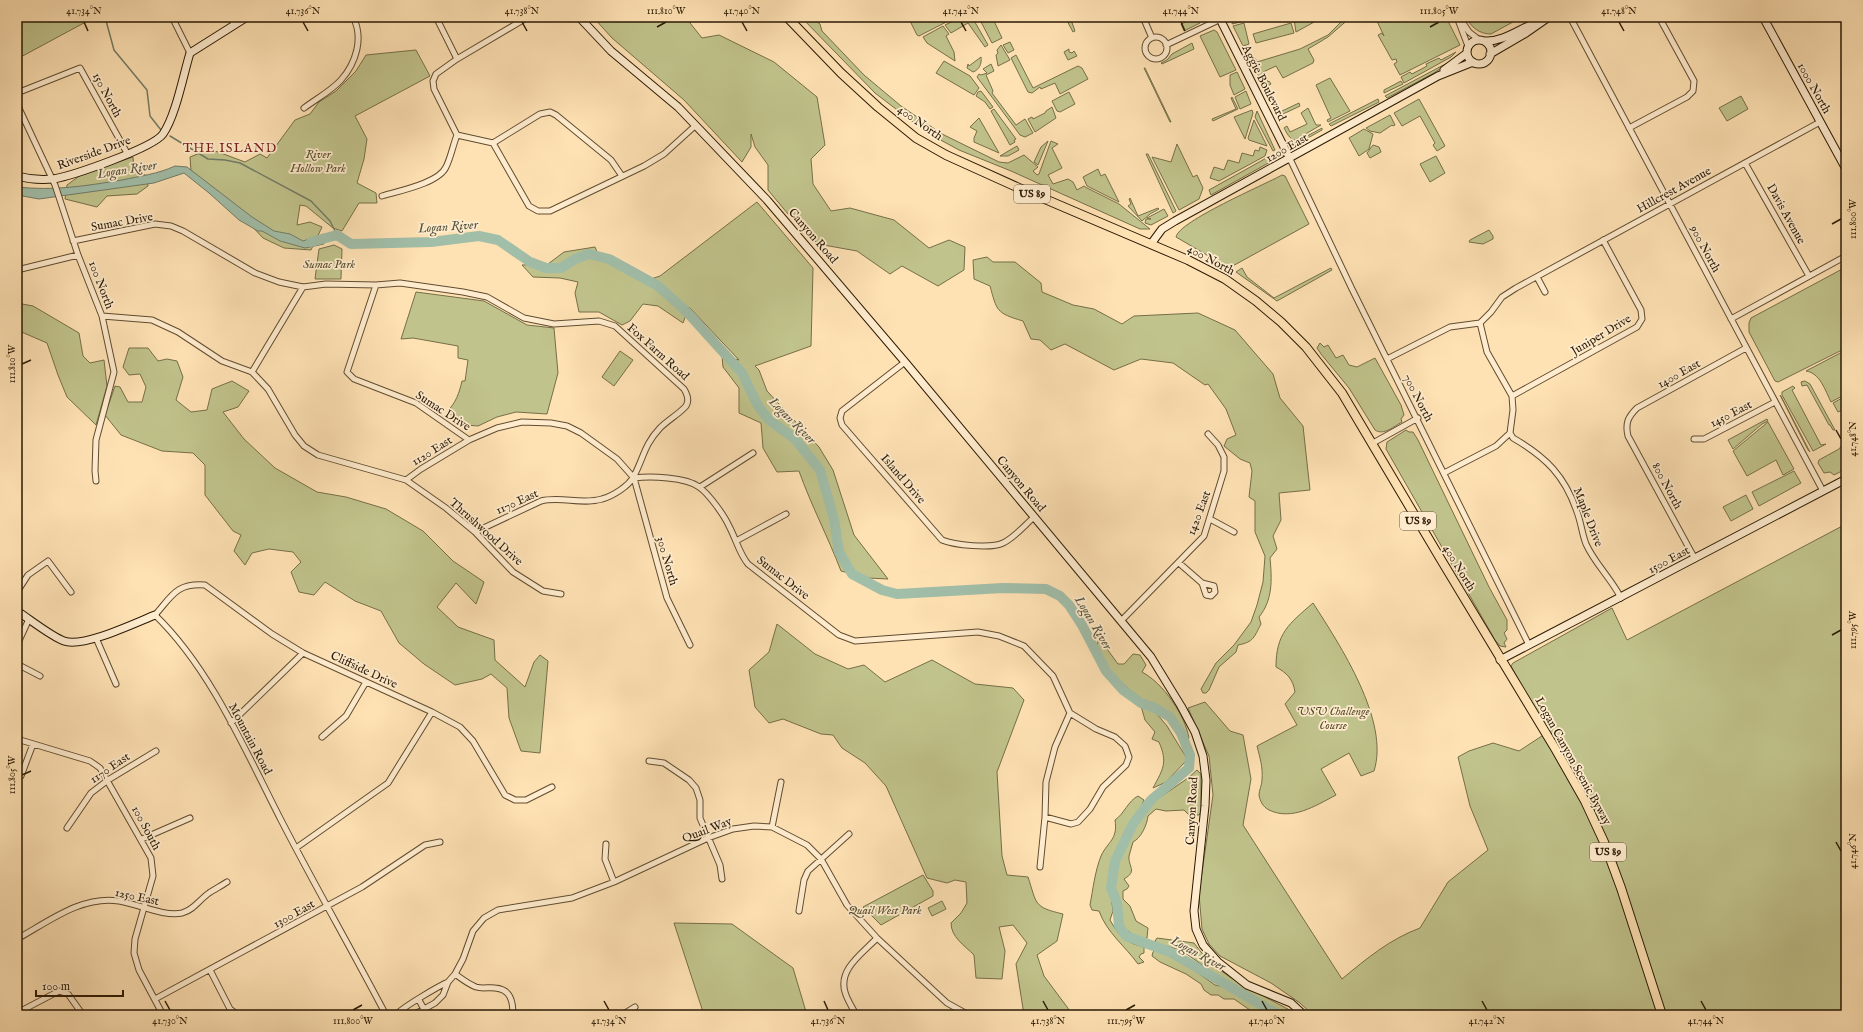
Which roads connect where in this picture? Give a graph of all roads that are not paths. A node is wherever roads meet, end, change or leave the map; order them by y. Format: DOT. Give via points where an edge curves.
graph roads {
  1 [pos="172,17"];
  2 [pos="231,17"];
  3 [pos="247,17"];
  4 [pos="353,17"];
  5 [pos="436,17"];
  6 [pos="528,17"];
  7 [pos="579,17"];
  8 [pos="787,17"];
  9 [pos="1143,17"];
  10 [pos="1458,17"];
  11 [pos="1570,17"];
  12 [pos="1659,17"];
  13 [pos="1762,17"];
  14 [pos="1221,18"];
  15 [pos="1547,18"];
  16 [pos="235,24"];
  17 [pos="1152,38"];
  18 [pos="1481,40"];
  19 [pos="1166,45"];
  20 [pos="1467,50"];
  21 [pos="190,53"];
  22 [pos="1490,54"];
  23 [pos="457,59"];
  24 [pos="1473,62"];
  25 [pos="1438,76"];
  26 [pos="17,93"];
  27 [pos="17,104"];
  28 [pos="304,108"];
  29 [pos="1820,122"];
  30 [pos="696,125"];
  31 [pos="1629,128"];
  32 [pos="457,135"];
  33 [pos="493,143"];
  34 [pos="127,153"];
  35 [pos="1290,159"];
  36 [pos="1745,162"];
  37 [pos="1846,169"];
  38 [pos="17,176"];
  39 [pos="622,176"];
  40 [pos="52,179"];
  41 [pos="382,196"];
  42 [pos="1669,204"];
  43 [pos="1603,240"];
  44 [pos="73,241"];
  45 [pos="1151,244"];
  46 [pos="78,255"];
  47 [pos="1846,256"];
  48 [pos="17,270"];
  49 [pos="1809,276"];
  50 [pos="1537,277"];
  51 [pos="376,285"];
  52 [pos="303,287"];
  53 [pos="1545,292"];
  54 [pos="102,316"];
  55 [pos="1731,319"];
  56 [pos="1480,323"];
  57 [pos="1746,348"];
  58 [pos="1387,359"];
  59 [pos="905,362"];
  60 [pos="252,372"];
  61 [pos="1512,396"];
  62 [pos="1775,402"];
  63 [pos="1418,418"];
  64 [pos="1627,422"];
  65 [pos="1510,433"];
  66 [pos="1208,434"];
  67 [pos="1694,439"];
  68 [pos="470,440"];
  69 [pos="1372,443"];
  70 [pos="753,453"];
  71 [pos="1444,473"];
  72 [pos="634,478"];
  73 [pos="1846,479"];
  74 [pos="406,480"];
  75 [pos="96,481"];
  76 [pos="700,488"];
  77 [pos="1823,491"];
  78 [pos="786,514"];
  79 [pos="1034,517"];
  80 [pos="1210,519"];
  81 [pos="475,532"];
  82 [pos="1234,532"];
  83 [pos="736,541"];
  84 [pos="1695,559"];
  85 [pos="1180,563"];
  86 [pos="1202,582"];
  87 [pos="17,592"];
  88 [pos="71,592"];
  89 [pos="561,594"];
  90 [pos="1621,598"];
  91 [pos="17,610"];
  92 [pos="155,615"];
  93 [pos="29,619"];
  94 [pos="1121,621"];
  95 [pos="96,638"];
  96 [pos="17,644"];
  97 [pos="690,645"];
  98 [pos="1530,645"];
  99 [pos="303,653"];
  100 [pos="1500,660"];
  101 [pos="17,664"];
  102 [pos="40,676"];
  103 [pos="366,682"];
  104 [pos="116,684"];
  105 [pos="432,712"];
  106 [pos="1070,713"];
  107 [pos="231,723"];
  108 [pos="322,737"];
  109 [pos="17,739"];
  110 [pos="32,744"];
  111 [pos="156,751"];
  112 [pos="649,761"];
  113 [pos="21,776"];
  114 [pos="108,780"];
  115 [pos="781,782"];
  116 [pos="552,786"];
  117 [pos="1045,817"];
  118 [pos="190,818"];
  119 [pos="772,827"];
  120 [pos="67,828"];
  121 [pos="849,834"];
  122 [pos="708,838"];
  123 [pos="142,839"];
  124 [pos="440,842"];
  125 [pos="606,844"];
  126 [pos="296,848"];
  127 [pos="821,859"];
  128 [pos="1040,867"];
  129 [pos="722,879"];
  130 [pos="228,882"];
  131 [pos="614,882"];
  132 [pos="143,906"];
  133 [pos="327,907"];
  134 [pos="799,911"];
  135 [pos="877,938"];
  136 [pos="17,939"];
  137 [pos="210,970"];
  138 [pos="456,974"];
  139 [pos="448,982"];
  140 [pos="155,999"];
  141 [pos="419,1000"];
  142 [pos="635,1007"];
  143 [pos="424,1009"];
  144 [pos="17,1014"];
  145 [pos="83,1015"];
  146 [pos="163,1015"];
  147 [pos="238,1015"];
  148 [pos="386,1015"];
  149 [pos="396,1015"];
  150 [pos="413,1015"];
  151 [pos="427,1015"];
  152 [pos="513,1015"];
  153 [pos="622,1015"];
  154 [pos="856,1015"];
  155 [pos="969,1015"];
  156 [pos="1304,1015"];
  157 [pos="1662,1015"];
  1 -- 21 [label="street"];
  2 -- 16 [label="street"];
  3 -- 16 [label="street"];
  4 -- 28 [label="street" via="359,40 348,71 334,86"];
  5 -- 23 [label="street"];
  6 -- 23 [label="street"];
  7 -- 30 [label="street, Canyon Road" via="611,51"];
  8 -- 45 [label="main road, 400 North / US 89" via="841,74 916,138 959,161"];
  9 -- 17 [label="street"];
  10 -- 18 [label="street" via="1469,32"];
  10 -- 20 [label="street"];
  11 -- 31 [label="street, 900 North"];
  12 -- 31 [label="street" via="1694,81 1693,91 1688,97"];
  13 -- 29 [label="street, 1000 North"];
  14 -- 19 [label="street"];
  14 -- 35 [label="street, Aggie Boulevard"];
  15 -- 18 [label="street" via="1523,27 1500,40"];
  15 -- 22 [label="street"];
  16 -- 21 [label="street"];
  17 -- 19 [label="street" via="1161,39"];
  17 -- 19 [label="street" via="1145,48 1146,54 1152,58 1159,59 1164,56"];
  18 -- 20 [label="street" via="1470,43"];
  18 -- 22 [label="street" via="1490,47"];
  20 -- 24 [label="street"];
  20 -- 25 [label="street, 1200 East"];
  21 -- 34 [label="street, Riverside Drive" via="169,124 161,136"];
  22 -- 24 [label="street" via="1484,62"];
  23 -- 32 [label="street" via="436,74 433,81"];
  24 -- 25 [label="street, 1200 East"];
  25 -- 35 [label="street, 1200 East"];
  26 -- 34 [label="street, 150 North" via="80,68"];
  27 -- 40 [label="street, 100 North"];
  29 -- 36 [label="street, Hillcrest Avenue"];
  29 -- 37 [label="street, 1000 North"];
  30 -- 39 [label="street" via="664,154"];
  30 -- 59 [label="street, Canyon Road" via="767,200"];
  31 -- 42 [label="street, 900 North"];
  32 -- 33 [label="street"];
  32 -- 41 [label="street" via="441,175"];
  33 -- 39 [label="street" via="540,114 550,112 611,160"];
  33 -- 39 [label="street" via="529,206 538,211 550,211"];
  34 -- 40 [label="street, Riverside Drive"];
  35 -- 45 [label="street, 1200 East" via="1175,221 1160,232"];
  35 -- 58 [label="street, 700 North"];
  36 -- 42 [label="street, Hillcrest Avenue"];
  36 -- 49 [label="street, Davis Avenue"];
  38 -- 40 [label="street, Riverside Drive"];
  40 -- 44 [label="street, 100 North"];
  42 -- 43 [label="street, Hillcrest Avenue"];
  42 -- 55 [label="street, 900 North"];
  43 -- 50 [label="street, Hillcrest Avenue"];
  43 -- 61 [label="street, Juniper Drive" via="1641,310 1642,319 1637,327"];
  44 -- 46 [label="street, 100 North"];
  44 -- 52 [label="street, Sumac Drive" via="155,224 171,226 255,273 278,282"];
  45 -- 69 [label="main road, 400 North / US 89" via="1226,279 1281,322 1306,347 1342,393"];
  46 -- 48 [label="street"];
  46 -- 54 [label="street, 100 North"];
  47 -- 49 [label="street"];
  49 -- 55 [label="street"];
  50 -- 53 [label="street"];
  50 -- 56 [label="street, Hillcrest Avenue" via="1502,297"];
  51 -- 52 [label="street, Fox Farm Road" via="326,284"];
  51 -- 68 [label="street, Sumac Drive" via="347,372 354,378 416,403"];
  51 -- 72 [label="street, Fox Farm Road" via="400,283 487,297 524,318 554,324 599,321 616,326 684,388 688,396 686,405 660,428 645,446"];
  52 -- 60 [label="street"];
  54 -- 60 [label="street, Thrushwood Drive" via="152,320 178,332 222,361"];
  54 -- 75 [label="street, 100 North" via="114,372 96,440"];
  55 -- 57 [label="street, 900 North"];
  56 -- 58 [label="street" via="1450,326"];
  56 -- 61 [label="street" via="1487,352"];
  57 -- 62 [label="street, 900 North"];
  57 -- 64 [label="street, 1400 East" via="1637,408"];
  58 -- 63 [label="street, 700 North"];
  59 -- 79 [label="street, Canyon Road"];
  59 -- 79 [label="street, Island Drive" via="842,412 842,425 942,540 950,543 994,546 1004,543"];
  60 -- 74 [label="street, Thrushwood Drive" via="268,388 304,446 318,455"];
  61 -- 65 [label="street"];
  62 -- 67 [label="street, 1450 East" via="1704,439"];
  62 -- 77 [label="street, 900 North"];
  63 -- 69 [label="street"];
  63 -- 71 [label="street, 700 North"];
  64 -- 84 [label="street, 800 North" via="1628,436"];
  65 -- 71 [label="street" via="1496,446"];
  65 -- 90 [label="street, Maple Drive" via="1513,438 1548,461 1563,480 1573,500 1586,543"];
  66 -- 80 [label="street, 1420 East" via="1224,457 1224,471"];
  68 -- 72 [label="street, Sumac Drive" via="497,428 522,422 567,426 617,459"];
  68 -- 74 [label="street, 1120 East"];
  69 -- 100 [label="main road, 400 North / US 89"];
  70 -- 76 [label="street"];
  71 -- 98 [label="street, 700 North"];
  72 -- 76 [label="street, Sumac Drive" via="654,476 693,483"];
  72 -- 81 [label="street, 1170 East" via="620,490 603,499 541,501"];
  72 -- 97 [label="street, 300 North" via="667,598"];
  73 -- 77 [label="street, 1500 East"];
  74 -- 81 [label="street, Thrushwood Drive"];
  76 -- 83 [label="street, Sumac Drive" via="725,518"];
  77 -- 84 [label="street, 1500 East"];
  78 -- 83 [label="street"];
  79 -- 94 [label="street, Canyon Road"];
  80 -- 82 [label="street"];
  80 -- 85 [label="street, 1420 East" via="1204,536"];
  81 -- 89 [label="street, Thrushwood Drive" via="513,572 543,591"];
  83 -- 106 [label="street, Sumac Drive" via="748,564 838,635 855,640 978,632 999,636 1024,646 1053,676"];
  84 -- 90 [label="street, 1500 East"];
  85 -- 86 [label="street"];
  85 -- 94 [label="street, 1420 East"];
  87 -- 88 [label="street" via="28,575 48,561"];
  90 -- 98 [label="street, 1500 East"];
  91 -- 93 [label="street"];
  92 -- 95 [label="street"];
  92 -- 99 [label="street, Cliffside Drive" via="178,589 192,584 205,585 272,634"];
  92 -- 107 [label="street, Mountain Road" via="192,657"];
  93 -- 95 [label="street" via="63,641 75,643"];
  93 -- 96 [label="street"];
  94 -- 156 [label="street, Canyon Road" via="1151,657 1164,678 1194,732 1203,756 1206,780 1205,806 1194,911 1196,929 1203,945 1218,962 1248,985 1291,1003"];
  95 -- 104 [label="street"];
  98 -- 100 [label="street, 1500 East"];
  99 -- 103 [label="street, Cliffside Drive"];
  99 -- 107 [label="street"];
  100 -- 157 [label="main road, Logan Canyon Scenic Byway / US 89" via="1556,750 1585,801 1604,842"];
  101 -- 102 [label="street"];
  103 -- 105 [label="street, Cliffside Drive"];
  103 -- 108 [label="street" via="346,716"];
  105 -- 116 [label="street, Cliffside Drive" via="460,727 474,741 505,795 515,800 526,800"];
  105 -- 126 [label="street" via="388,783"];
  106 -- 117 [label="street" via="1050,762 1046,782"];
  106 -- 117 [label="street" via="1115,737 1125,746 1129,757 1126,765 1103,787 1090,809 1078,822 1071,824"];
  107 -- 126 [label="street, Mountain Road"];
  109 -- 110 [label="street, 100 South"];
  110 -- 113 [label="street"];
  110 -- 114 [label="street, 100 South" via="90,761 100,768"];
  111 -- 114 [label="street, 1170 East"];
  112 -- 122 [label="street" via="664,763 696,788 700,800 700,818"];
  114 -- 120 [label="street, 1170 East" via="91,793"];
  114 -- 123 [label="street, 100 South"];
  115 -- 119 [label="street"];
  117 -- 128 [label="street"];
  118 -- 123 [label="street"];
  119 -- 122 [label="street, Quail Way" via="733,829"];
  119 -- 127 [label="street, Quail Way" via="807,845"];
  121 -- 127 [label="street"];
  122 -- 129 [label="street" via="720,865"];
  122 -- 131 [label="street, Quail Way"];
  123 -- 132 [label="street, 100 South" via="151,858 153,876"];
  124 -- 133 [label="street, 1300 East" via="425,845"];
  125 -- 131 [label="street" via="604,859"];
  126 -- 133 [label="street, Mountain Road"];
  127 -- 134 [label="street" via="808,871 804,880"];
  127 -- 135 [label="street, Quail Way" via="847,905"];
  130 -- 132 [label="street, 1250 East" via="182,913 170,914"];
  131 -- 138 [label="street, Quail Way" via="572,898 498,910 484,918 473,931"];
  132 -- 136 [label="street, 1250 East" via="101,900 86,903"];
  132 -- 140 [label="street, 100 South" via="134,953 139,970"];
  133 -- 137 [label="street, 1300 East"];
  133 -- 148 [label="street, Mountain Road"];
  135 -- 154 [label="street" via="848,968 844,978 845,992"];
  135 -- 155 [label="street, Quail Way" via="947,1003"];
  137 -- 140 [label="street, 1300 East"];
  137 -- 147 [label="street" via="230,1009"];
  138 -- 139 [label="street, Quail Way"];
  138 -- 152 [label="street" via="478,988 506,991 513,1001"];
  139 -- 141 [label="street, Quail Way"];
  139 -- 143 [label="street, Quail Way" via="443,995"];
  140 -- 146 [label="street, 100 South"];
  141 -- 143 [label="street"];
  141 -- 149 [label="street, Quail Way" via="399,1010"];
  142 -- 153 [label="street"];
  143 -- 150 [label="street, Quail Way"];
  143 -- 151 [label="street"];
  144 -- 145 [label="street" via="59,991 68,994"];
}
